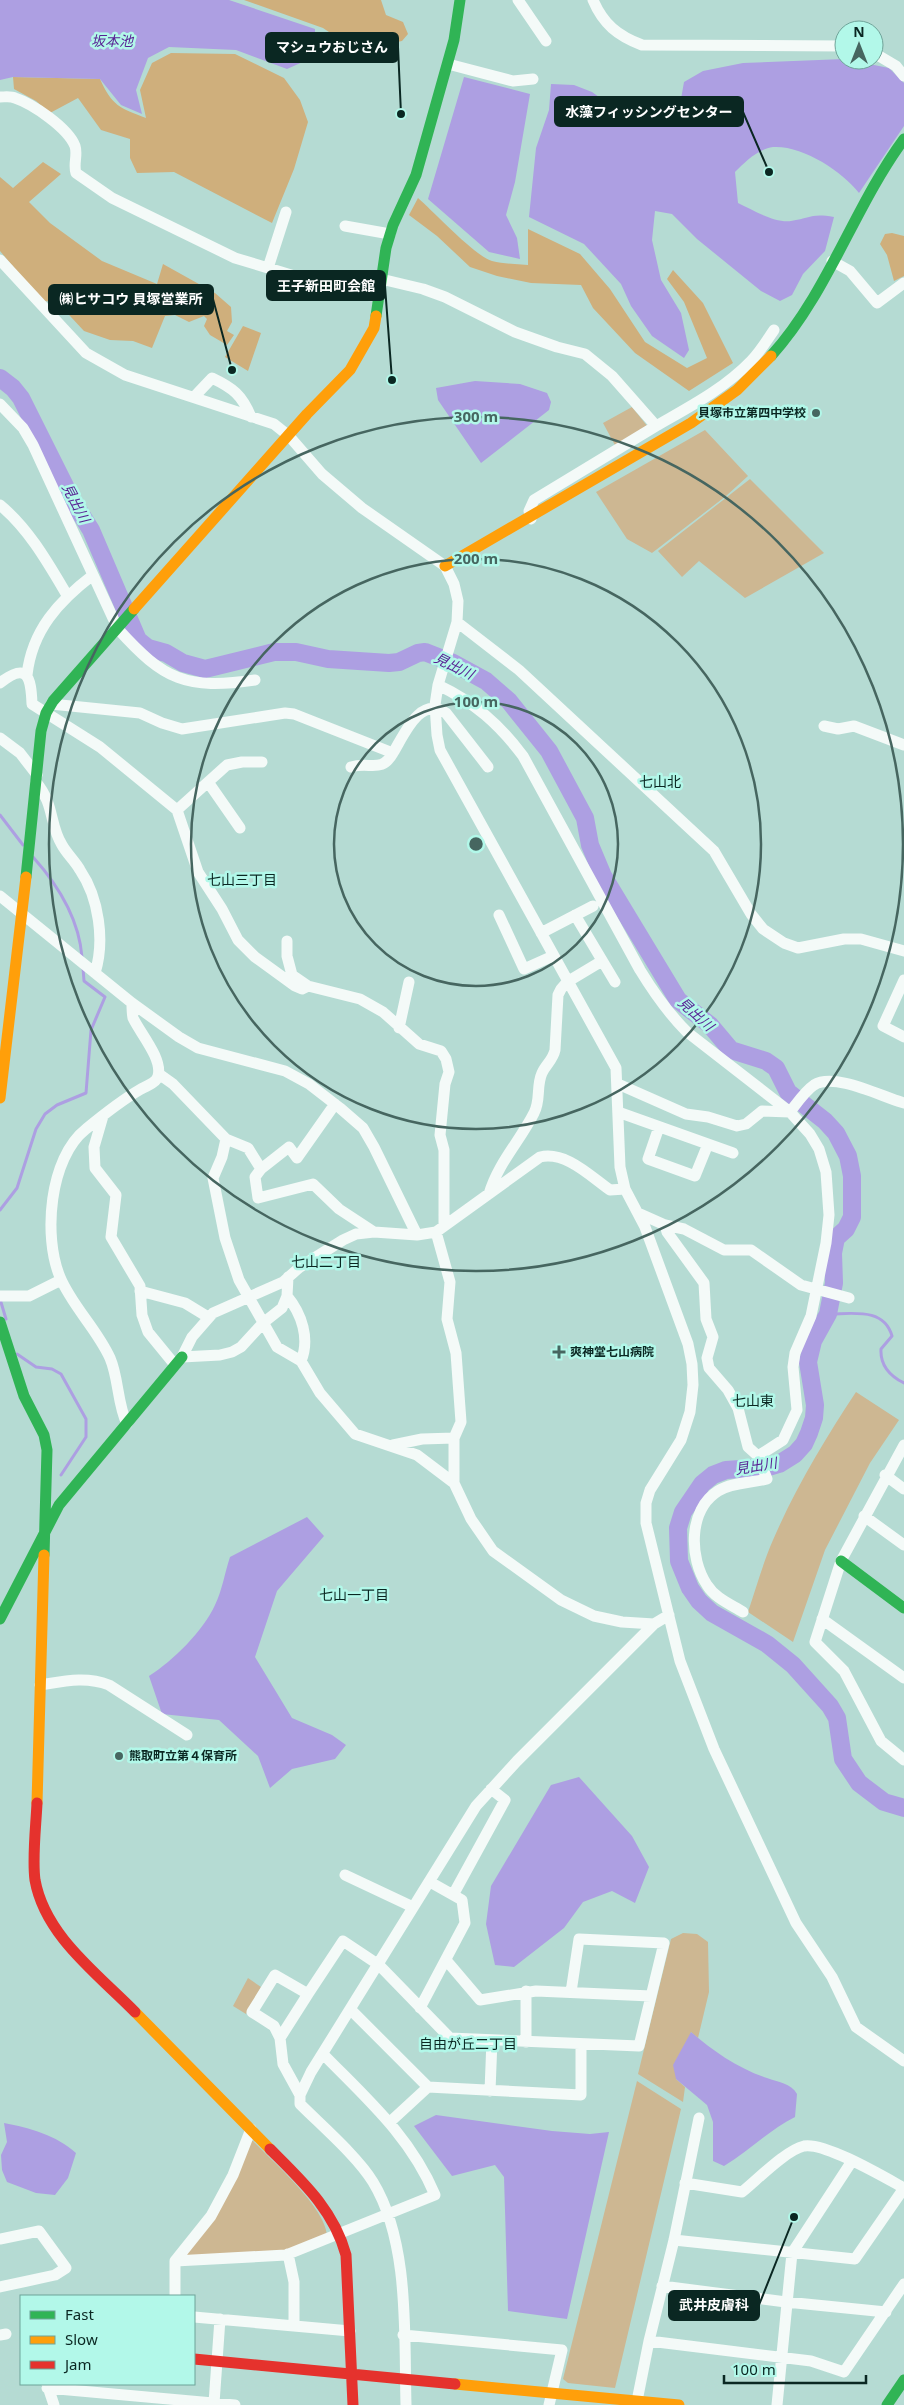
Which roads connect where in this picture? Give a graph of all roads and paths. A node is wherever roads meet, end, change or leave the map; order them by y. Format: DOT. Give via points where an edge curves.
graph roads {
  1 [pos="460,0"];
  2 [pos="518,0"];
  3 [pos="593,0"];
  4 [pos="546,41"];
  5 [pos="834,46"];
  6 [pos="884,59"];
  7 [pos="448,64"];
  8 [pos="904,76"];
  9 [pos="533,79"];
  10 [pos="0,97"];
  11 [pos="904,138"];
  12 [pos="286,212"];
  13 [pos="345,226"];
  14 [pos="390,234"];
  15 [pos="0,260"];
  16 [pos="832,261"];
  17 [pos="268,268"];
  18 [pos="381,279"];
  19 [pos="904,283"];
  20 [pos="378,296"];
  21 [pos="774,330"];
  22 [pos="754,366"];
  23 [pos="194,397"];
  24 [pos="0,404"];
  25 [pos="251,417"];
  26 [pos="656,426"];
  27 [pos="288,436"];
  28 [pos="0,505"];
  29 [pos="531,519"];
  30 [pos="445,566"];
  31 [pos="93,575"];
  32 [pos="67,595"];
  33 [pos="457,622"];
  34 [pos="118,629"];
  35 [pos="27,675"];
  36 [pos="255,680"];
  37 [pos="0,682"];
  38 [pos="438,685"];
  39 [pos="49,709"];
  40 [pos="435,709"];
  41 [pos="824,726"];
  42 [pos="0,738"];
  43 [pos="904,745"];
  44 [pos="392,753"];
  45 [pos="262,762"];
  46 [pos="351,767"];
  47 [pos="488,767"];
  48 [pos="36,778"];
  49 [pos="208,782"];
  50 [pos="177,810"];
  51 [pos="240,828"];
  52 [pos="0,896"];
  53 [pos="592,906"];
  54 [pos="22,915"];
  55 [pos="499,915"];
  56 [pos="575,915"];
  57 [pos="540,934"];
  58 [pos="287,941"];
  59 [pos="904,950"];
  60 [pos="553,956"];
  61 [pos="602,961"];
  62 [pos="96,973"];
  63 [pos="904,980"];
  64 [pos="409,982"];
  65 [pos="567,982"];
  66 [pos="614,982"];
  67 [pos="308,986"];
  68 [pos="132,1002"];
  69 [pos="399,1028"];
  70 [pos="904,1037"];
  71 [pos="159,1074"];
  72 [pos="618,1084"];
  73 [pos="0,1098"];
  74 [pos="904,1103"];
  75 [pos="334,1104"];
  76 [pos="618,1112"];
  77 [pos="790,1112"];
  78 [pos="103,1116"];
  79 [pos="659,1127"];
  80 [pos="226,1139"];
  81 [pos="708,1144"];
  82 [pos="732,1153"];
  83 [pos="261,1169"];
  84 [pos="625,1189"];
  85 [pos="490,1194"];
  86 [pos="638,1213"];
  87 [pos="665,1225"];
  88 [pos="440,1229"];
  89 [pos="374,1232"];
  90 [pos="417,1234"];
  91 [pos="288,1277"];
  92 [pos="60,1280"];
  93 [pos="815,1290"];
  94 [pos="140,1291"];
  95 [pos="0,1296"];
  96 [pos="287,1296"];
  97 [pos="248,1298"];
  98 [pos="849,1298"];
  99 [pos="208,1317"];
  100 [pos="0,1322"];
  101 [pos="263,1323"];
  102 [pos="179,1361"];
  103 [pos="301,1361"];
  104 [pos="708,1362"];
  105 [pos="692,1364"];
  106 [pos="127,1424"];
  107 [pos="454,1438"];
  108 [pos="904,1445"];
  109 [pos="393,1446"];
  110 [pos="758,1456"];
  111 [pos="886,1475"];
  112 [pos="454,1483"];
  113 [pos="904,1489"];
  114 [pos="864,1516"];
  115 [pos="44,1536"];
  116 [pos="904,1545"];
  117 [pos="841,1561"];
  118 [pos="904,1608"];
  119 [pos="743,1612"];
  120 [pos="669,1615"];
  121 [pos="0,1619"];
  122 [pos="822,1620"];
  123 [pos="654,1624"];
  124 [pos="904,1678"];
  125 [pos="40,1685"];
  126 [pos="187,1735"];
  127 [pos="904,1760"];
  128 [pos="491,1789"];
  129 [pos="345,1875"];
  130 [pos="430,1882"];
  131 [pos="452,1895"];
  132 [pos="414,1907"];
  133 [pos="446,1960"];
  134 [pos="379,1965"];
  135 [pos="526,1991"];
  136 [pos="571,1992"];
  137 [pos="308,1994"];
  138 [pos="651,1996"];
  139 [pos="420,2008"];
  140 [pos="351,2010"];
  141 [pos="280,2038"];
  142 [pos="492,2040"];
  143 [pos="526,2042"];
  144 [pos="581,2044"];
  145 [pos="323,2054"];
  146 [pos="904,2061"];
  147 [pos="428,2087"];
  148 [pos="490,2091"];
  149 [pos="300,2094"];
  150 [pos="699,2118"];
  151 [pos="390,2122"];
  152 [pos="251,2129"];
  153 [pos="852,2161"];
  154 [pos="685,2183"];
  155 [pos="904,2188"];
  156 [pos="389,2214"];
  157 [pos="341,2233"];
  158 [pos="0,2240"];
  159 [pos="674,2240"];
  160 [pos="792,2252"];
  161 [pos="288,2254"];
  162 [pos="175,2261"];
  163 [pos="904,2284"];
  164 [pos="662,2286"];
  165 [pos="0,2287"];
  166 [pos="175,2295"];
  167 [pos="786,2302"];
  168 [pos="886,2312"];
  169 [pos="195,2316"];
  170 [pos="220,2319"];
  171 [pos="294,2326"];
  172 [pos="350,2331"];
  173 [pos="403,2335"];
  174 [pos="649,2341"];
  175 [pos="782,2358"];
  176 [pos="195,2359"];
  177 [pos="218,2361"];
  178 [pos="352,2374"];
  179 [pos="405,2379"];
  180 [pos="904,2380"];
  181 [pos="47,2386"];
  182 [pos="550,2399"];
  183 [pos="636,2401"];
  184 [pos="186,2403"];
  185 [pos="214,2403"];
  186 [pos="889,2404"];
  187 [pos="54,2405"];
  188 [pos="235,2405"];
  189 [pos="353,2405"];
  190 [pos="406,2405"];
  191 [pos="679,2405"];
  192 [pos="777,2405"];
  1 -- 7 [label="street"];
  2 -- 4 [label="street"];
  3 -- 5 [label="street" via="598,13 611,28 629,41 642,45"];
  6 -- 8 [label="street"];
  7 -- 9 [label="street" via="513,81"];
  7 -- 14 [label="street" via="416,175"];
  10 -- 17 [label="street" via="14,97 33,106 69,134 76,148 76,173 112,198 235,258"];
  11 -- 16 [label="street" via="883,165"];
  12 -- 17 [label="street"];
  13 -- 14 [label="street"];
  14 -- 18 [label="street"];
  15 -- 23 [label="street" via="86,353 125,375"];
  16 -- 19 [label="street" via="850,270 877,303"];
  16 -- 22 [label="street" via="796,325"];
  17 -- 20 [label="street" via="356,295"];
  18 -- 20 [label="street"];
  18 -- 26 [label="street" via="430,291 515,332 585,354 612,376"];
  20 -- 27 [label="street" via="374,328 358,359"];
  21 -- 22 [label="street"];
  22 -- 26 [label="street"];
  22 -- 29 [label="street" via="708,413"];
  23 -- 25 [label="street"];
  23 -- 25 [label="street" via="212,378 238,394"];
  24 -- 31 [label="street" via="24,428"];
  25 -- 27 [label="street" via="274,424"];
  26 -- 29 [label="street" via="534,500 529,511"];
  27 -- 30 [label="street" via="322,474 362,508"];
  27 -- 34 [label="street"];
  28 -- 32 [label="street" via="34,543"];
  29 -- 30 [label="street"];
  30 -- 33 [label="street" via="458,601"];
  31 -- 32 [label="street"];
  31 -- 34 [label="street"];
  32 -- 35 [label="street" via="36,641 29,656"];
  33 -- 38 [label="street"];
  33 -- 59 [label="street" via="526,676 714,851 763,929 784,944 798,948 861,939"];
  34 -- 36 [label="street" via="153,664 191,682 224,684"];
  34 -- 39 [label="street"];
  35 -- 37 [label="street" via="21,672 11,674"];
  35 -- 39 [label="street" via="32,704"];
  38 -- 40 [label="street"];
  38 -- 77 [label="street" via="488,715 524,756 640,970 672,1017 686,1032"];
  39 -- 44 [label="street" via="140,713 182,729 294,714"];
  39 -- 48 [label="street" via="41,731"];
  39 -- 50 [label="street"];
  40 -- 44 [label="street" via="417,715"];
  40 -- 47 [label="street" via="446,713"];
  40 -- 57 [label="street" via="440,750"];
  41 -- 43 [label="street" via="838,729 854,726"];
  42 -- 48 [label="street" via="20,753"];
  44 -- 46 [label="street" via="388,762 381,766"];
  45 -- 49 [label="street" via="227,766"];
  48 -- 54 [label="street"];
  48 -- 62 [label="street" via="52,811 62,846 84,877 99,912"];
  49 -- 50 [label="street"];
  49 -- 51 [label="street"];
  50 -- 67 [label="street" via="198,872 238,940 255,957 295,986 302,989"];
  52 -- 54 [label="street"];
  53 -- 56 [label="street"];
  54 -- 62 [label="street"];
  54 -- 73 [label="street"];
  55 -- 60 [label="street" via="524,969"];
  56 -- 57 [label="street"];
  56 -- 61 [label="street"];
  57 -- 60 [label="street"];
  58 -- 67 [label="street" via="292,975"];
  60 -- 65 [label="street"];
  61 -- 65 [label="street"];
  61 -- 66 [label="street"];
  62 -- 68 [label="street"];
  63 -- 70 [label="street" via="883,1026"];
  64 -- 69 [label="street"];
  65 -- 72 [label="street" via="609,1053 616,1068"];
  65 -- 85 [label="street" via="558,995 555,1050 542,1072 534,1114 495,1176"];
  67 -- 69 [label="street" via="360,999 383,1012"];
  68 -- 71 [label="street" via="132,1016 158,1063"];
  68 -- 75 [label="street" via="198,1048 285,1072 309,1084"];
  69 -- 88 [label="street" via="419,1044 441,1051 449,1072 440,1135 444,1150"];
  71 -- 78 [label="street" via="157,1080"];
  71 -- 80 [label="street" via="173,1084"];
  72 -- 76 [label="street"];
  72 -- 77 [label="street" via="686,1114 737,1126 746,1124 762,1111"];
  74 -- 77 [label="street" via="832,1081 821,1082 810,1089"];
  75 -- 83 [label="street" via="298,1158 288,1148"];
  75 -- 90 [label="street" via="363,1128"];
  76 -- 79 [label="street"];
  76 -- 84 [label="street" via="620,1167"];
  77 -- 93 [label="street" via="819,1149 827,1181 829,1215 826,1243"];
  78 -- 92 [label="street" via="75,1138 58,1172 50,1241"];
  78 -- 94 [label="street" via="94,1146 95,1168 116,1195 112,1237"];
  79 -- 81 [label="street"];
  79 -- 81 [label="street" via="648,1159 696,1176"];
  80 -- 83 [label="street" via="248,1148"];
  80 -- 97 [label="street" via="213,1178 225,1238"];
  81 -- 82 [label="street"];
  83 -- 89 [label="street" via="255,1177 258,1198 313,1184 339,1209"];
  84 -- 85 [label="street" via="610,1190 566,1159 551,1155 540,1157"];
  84 -- 86 [label="street"];
  85 -- 88 [label="street"];
  86 -- 87 [label="street"];
  86 -- 105 [label="street" via="688,1344"];
  87 -- 93 [label="street" via="684,1229 724,1250 751,1250 801,1285"];
  87 -- 104 [label="street" via="704,1283 703,1306 713,1337"];
  88 -- 90 [label="street"];
  88 -- 107 [label="street" via="450,1282 447,1319 456,1353 461,1422"];
  89 -- 90 [label="street"];
  89 -- 91 [label="street" via="356,1234 343,1240"];
  91 -- 96 [label="street"];
  91 -- 97 [label="street"];
  92 -- 95 [label="street" via="29,1296"];
  92 -- 106 [label="street" via="110,1358"];
  93 -- 98 [label="street"];
  93 -- 110 [label="street" via="811,1316 795,1353 793,1381 797,1410 782,1440"];
  94 -- 99 [label="street" via="186,1303"];
  94 -- 102 [label="street" via="142,1315 148,1332"];
  96 -- 101 [label="street" via="282,1308"];
  96 -- 103 [label="street" via="295,1306 305,1338"];
  97 -- 99 [label="street"];
  97 -- 101 [label="street"];
  99 -- 102 [label="street"];
  100 -- 115 [label="street" via="24,1396 44,1435 47,1450"];
  101 -- 102 [label="street" via="232,1352"];
  101 -- 103 [label="street" via="277,1347"];
  102 -- 106 [label="street"];
  103 -- 109 [label="street" via="320,1393 355,1434"];
  104 -- 105 [label="street"];
  104 -- 110 [label="street" via="738,1408 748,1447"];
  105 -- 120 [label="street" via="690,1412 681,1440 650,1490 646,1503 646,1523"];
  106 -- 115 [label="street" via="59,1505"];
  107 -- 109 [label="street" via="422,1439"];
  107 -- 112 [label="street"];
  108 -- 111 [label="street"];
  109 -- 112 [label="street" via="417,1455"];
  110 -- 119 [label="street" via="767,1479 719,1490 702,1509 694,1534 694,1558 707,1586"];
  111 -- 113 [label="street"];
  111 -- 114 [label="street"];
  112 -- 123 [label="street" via="472,1520 493,1551 531,1579 561,1600 594,1616"];
  114 -- 116 [label="street"];
  114 -- 117 [label="street"];
  115 -- 121 [label="street"];
  115 -- 125 [label="street"];
  117 -- 118 [label="street"];
  117 -- 122 [label="street"];
  120 -- 123 [label="street"];
  120 -- 146 [label="street" via="680,1661 714,1749 796,1923 832,1977 856,2027"];
  122 -- 124 [label="street"];
  122 -- 127 [label="street" via="815,1642 844,1671 881,1741"];
  123 -- 128 [label="street"];
  125 -- 126 [label="street" via="95,1680 109,1685"];
  125 -- 152 [label="street" via="35,1878 41,1906 63,1939"];
  128 -- 130 [label="street" via="454,1838"];
  128 -- 131 [label="street" via="505,1800"];
  129 -- 132 [label="street"];
  130 -- 131 [label="street"];
  130 -- 132 [label="street"];
  131 -- 133 [label="street" via="462,1900 465,1923"];
  132 -- 134 [label="street"];
  133 -- 135 [label="street" via="480,2000"];
  133 -- 139 [label="street"];
  134 -- 137 [label="street" via="343,1941"];
  134 -- 139 [label="street"];
  134 -- 140 [label="street"];
  135 -- 136 [label="street"];
  135 -- 143 [label="street"];
  136 -- 138 [label="street"];
  136 -- 138 [label="street" via="579,1939 664,1944"];
  137 -- 141 [label="street"];
  137 -- 141 [label="street" via="275,1975 252,2012 274,2026"];
  138 -- 144 [label="street" via="639,2046"];
  139 -- 142 [label="street" via="450,2038"];
  140 -- 145 [label="street"];
  140 -- 147 [label="street"];
  141 -- 149 [label="street" via="283,2064"];
  142 -- 143 [label="street"];
  142 -- 148 [label="street"];
  143 -- 144 [label="street"];
  144 -- 148 [label="street" via="581,2095"];
  145 -- 149 [label="street"];
  145 -- 151 [label="street"];
  147 -- 148 [label="street"];
  147 -- 151 [label="street"];
  149 -- 156 [label="street" via="300,2104 373,2181"];
  150 -- 154 [label="street"];
  151 -- 156 [label="street" via="417,2158 435,2195"];
  152 -- 157 [label="street" via="311,2190"];
  152 -- 162 [label="street" via="233,2175 211,2216"];
  153 -- 154 [label="street" via="815,2145 803,2146 742,2192"];
  153 -- 155 [label="street"];
  153 -- 160 [label="street"];
  154 -- 159 [label="street"];
  155 -- 160 [label="street" via="855,2259"];
  156 -- 157 [label="street"];
  156 -- 173 [label="street" via="398,2244"];
  157 -- 161 [label="street"];
  157 -- 172 [label="street" via="348,2280"];
  158 -- 165 [label="street" via="39,2231 66,2268 55,2275"];
  159 -- 160 [label="street"];
  159 -- 164 [label="street"];
  160 -- 167 [label="street"];
  161 -- 162 [label="street"];
  161 -- 171 [label="street" via="294,2282"];
  162 -- 166 [label="street"];
  163 -- 168 [label="street"];
  164 -- 167 [label="street"];
  164 -- 174 [label="street"];
  167 -- 168 [label="street"];
  167 -- 175 [label="street"];
  168 -- 175 [label="street" via="844,2372 811,2361"];
  169 -- 170 [label="street"];
  170 -- 171 [label="street"];
  170 -- 177 [label="street"];
  171 -- 172 [label="street"];
  172 -- 178 [label="street"];
  173 -- 179 [label="street"];
  173 -- 182 [label="street" via="562,2350"];
  174 -- 175 [label="street"];
  174 -- 183 [label="street"];
  175 -- 192 [label="street"];
  176 -- 177 [label="street"];
  177 -- 178 [label="street"];
  177 -- 185 [label="street"];
  178 -- 179 [label="street"];
  178 -- 189 [label="street"];
  179 -- 182 [label="street"];
  179 -- 190 [label="street"];
  180 -- 186 [label="street"];
  181 -- 184 [label="street"];
  181 -- 187 [label="street"];
  182 -- 183 [label="street"];
  183 -- 191 [label="street"];
  184 -- 185 [label="street"];
  185 -- 188 [label="street"];
}
